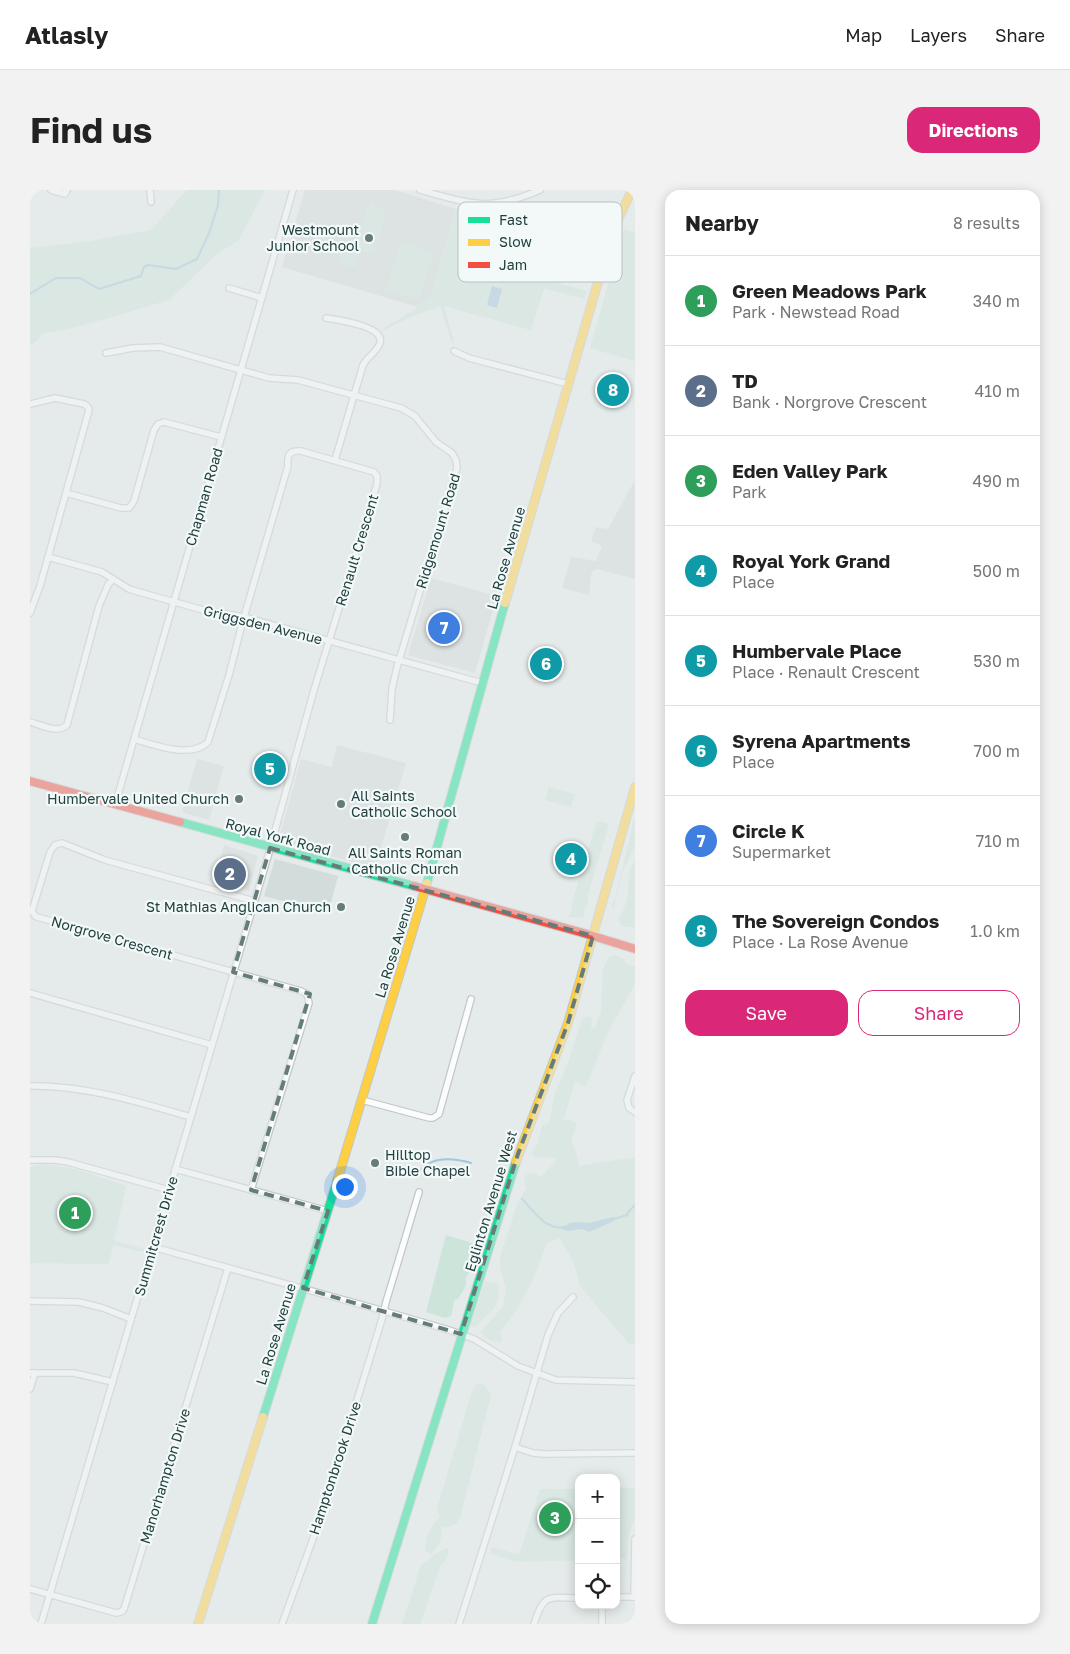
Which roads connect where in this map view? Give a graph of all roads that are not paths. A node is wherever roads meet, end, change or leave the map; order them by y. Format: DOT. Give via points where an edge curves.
graph roads {
  1 [pos="51,190"];
  2 [pos="150,190"];
  3 [pos="293,190"];
  4 [pos="420,190"];
  5 [pos="632,190"];
  6 [pos="536,191"];
  7 [pos="66,192"];
  8 [pos="151,202"];
  9 [pos="464,202"];
  10 [pos="506,202"];
  11 [pos="622,211"];
  12 [pos="598,282"];
  13 [pos="229,288"];
  14 [pos="262,298"];
  15 [pos="326,318"];
  16 [pos="454,351"];
  17 [pos="106,353"];
  18 [pos="241,370"];
  19 [pos="568,384"];
  20 [pos="354,396"];
  21 [pos="30,404"];
  22 [pos="221,437"];
  23 [pos="335,460"];
  24 [pos="66,493"];
  25 [pos="48,557"];
  26 [pos="113,579"];
  27 [pos="173,602"];
  28 [pos="30,613"];
  29 [pos="244,617"];
  30 [pos="330,641"];
  31 [pos="399,660"];
  32 [pos="482,683"];
  33 [pos="390,720"];
  34 [pos="30,722"];
  35 [pos="134,740"];
  36 [pos="30,781"];
  37 [pos="635,787"];
  38 [pos="115,805"];
  39 [pos="270,848"];
  40 [pos="425,890"];
  41 [pos="254,901"];
  42 [pos="592,936"];
  43 [pos="635,949"];
  44 [pos="233,972"];
  45 [pos="30,993"];
  46 [pos="471,999"];
  47 [pos="212,1045"];
  48 [pos="635,1076"];
  49 [pos="30,1086"];
  50 [pos="362,1100"];
  51 [pos="635,1112"];
  52 [pos="191,1117"];
  53 [pos="30,1160"];
  54 [pos="176,1169"];
  55 [pos="169,1190"];
  56 [pos="251,1190"];
  57 [pos="419,1192"];
  58 [pos="328,1211"];
  59 [pos="153,1247"];
  60 [pos="228,1268"];
  61 [pos="303,1288"];
  62 [pos="573,1297"];
  63 [pos="30,1301"];
  64 [pos="384,1310"];
  65 [pos="131,1319"];
  66 [pos="461,1334"];
  67 [pos="32,1373"];
  68 [pos="536,1374"];
  69 [pos="113,1382"];
  70 [pos="635,1382"];
  71 [pos="30,1389"];
  72 [pos="515,1447"];
  73 [pos="635,1453"];
  74 [pos="635,1539"];
  75 [pos="30,1589"];
  76 [pos="50,1595"];
  77 [pos="620,1597"];
  78 [pos="634,1597"];
  79 [pos="575,1598"];
  80 [pos="602,1609"];
  81 [pos="42,1624"];
  82 [pos="198,1624"];
  83 [pos="282,1624"];
  84 [pos="372,1624"];
  85 [pos="459,1624"];
  86 [pos="534,1624"];
  87 [pos="602,1624"];
  1 -- 7 [label="street"];
  2 -- 8 [label="street"];
  3 -- 14 [label="street, Chapman Road"];
  4 -- 9 [label="street"];
  5 -- 11 [label="main road, La Rose Avenue"];
  6 -- 10 [label="street"];
  12 -- 19 [label="main road, La Rose Avenue"];
  13 -- 14 [label="street"];
  14 -- 18 [label="street, Chapman Road"];
  15 -- 20 [label="street" via="369,328 380,336 379,346 362,365"];
  16 -- 19 [label="street" via="468,358"];
  17 -- 18 [label="street, Ridgemount Road" via="160,348"];
  18 -- 20 [label="street, Ridgemount Road" via="270,378 298,380"];
  18 -- 22 [label="street, Chapman Road"];
  19 -- 32 [label="main road, La Rose Avenue"];
  20 -- 23 [label="street"];
  20 -- 31 [label="street, Ridgemount Road" via="409,412 456,460 449,498"];
  21 -- 24 [label="street" via="55,398 88,407"];
  22 -- 24 [label="street" via="164,422 158,424 129,508"];
  22 -- 27 [label="street, Chapman Road"];
  23 -- 29 [label="street, Renault Crescent" via="296,451 288,455 288,466"];
  23 -- 30 [label="street, Renault Crescent" via="374,472 377,476"];
  24 -- 25 [label="street"];
  25 -- 26 [label="street, Griggsden Avenue" via="102,572"];
  25 -- 28 [label="street"];
  26 -- 27 [label="street, Griggsden Avenue" via="129,589"];
  26 -- 34 [label="street" via="100,606 68,725 59,730"];
  27 -- 29 [label="street, Griggsden Avenue"];
  27 -- 35 [label="street, Chapman Road"];
  29 -- 30 [label="street, Griggsden Avenue"];
  29 -- 35 [label="street, Renault Crescent" via="208,742 204,746 174,750"];
  30 -- 31 [label="street, Griggsden Avenue"];
  30 -- 39 [label="street, Renault Crescent"];
  31 -- 32 [label="street, Griggsden Avenue"];
  31 -- 33 [label="street, Ridgemount Road"];
  32 -- 40 [label="main road, La Rose Avenue"];
  35 -- 38 [label="street, Chapman Road"];
  36 -- 38 [label="main road, Royal York Road"];
  37 -- 42 [label="main road, Eglinton Avenue West"];
  38 -- 39 [label="main road, Royal York Road"];
  39 -- 40 [label="main road, Royal York Road"];
  39 -- 41 [label="street, Summitcrest Drive"];
  40 -- 42 [label="main road, Royal York Road"];
  40 -- 50 [label="main road, La Rose Avenue"];
  41 -- 44 [label="street, Summitcrest Drive"];
  41 -- 44 [label="street, Norgrove Crescent" via="105,860 62,843 55,845 50,852 32,908 38,917"];
  42 -- 43 [label="main road, Royal York Road"];
  42 -- 66 [label="main road, Eglinton Avenue West" via="568,1023 518,1154"];
  44 -- 47 [label="street, Summitcrest Drive"];
  44 -- 56 [label="street" via="301,991 309,998"];
  45 -- 47 [label="street"];
  46 -- 50 [label="street" via="439,1114 429,1118"];
  47 -- 52 [label="street, Summitcrest Drive"];
  48 -- 51 [label="street" via="627,1100 629,1108"];
  49 -- 52 [label="street" via="87,1090"];
  50 -- 58 [label="main road, La Rose Avenue"];
  52 -- 54 [label="street, Summitcrest Drive"];
  53 -- 55 [label="street" via="68,1162"];
  54 -- 55 [label="street, Summitcrest Drive"];
  54 -- 56 [label="street"];
  55 -- 59 [label="street, Summitcrest Drive"];
  56 -- 58 [label="street"];
  57 -- 64 [label="street, Hamptonbrook Drive"];
  58 -- 61 [label="main road, La Rose Avenue"];
  59 -- 60 [label="street"];
  59 -- 65 [label="street, Summitcrest Drive"];
  60 -- 61 [label="street"];
  60 -- 76 [label="street, Manorhampton Drive" via="124,1609 116,1613"];
  61 -- 64 [label="street"];
  61 -- 82 [label="main road, La Rose Avenue"];
  62 -- 68 [label="street" via="554,1320"];
  63 -- 65 [label="street" via="79,1302"];
  64 -- 66 [label="street"];
  64 -- 83 [label="street, Hamptonbrook Drive" via="322,1514"];
  65 -- 69 [label="street, Summitcrest Drive"];
  66 -- 68 [label="street"];
  66 -- 84 [label="main road, Eglinton Avenue West"];
  67 -- 69 [label="street" via="74,1373"];
  67 -- 71 [label="street"];
  68 -- 70 [label="street" via="556,1380"];
  68 -- 72 [label="street"];
  69 -- 76 [label="street, Summitcrest Drive"];
  72 -- 73 [label="street" via="544,1454"];
  72 -- 85 [label="street"];
  74 -- 78 [label="street"];
  75 -- 76 [label="street, Manorhampton Drive"];
  76 -- 81 [label="street, Summitcrest Drive"];
  77 -- 78 [label="street"];
  79 -- 86 [label="street" via="545,1600"];
  80 -- 87 [label="street"];
}
